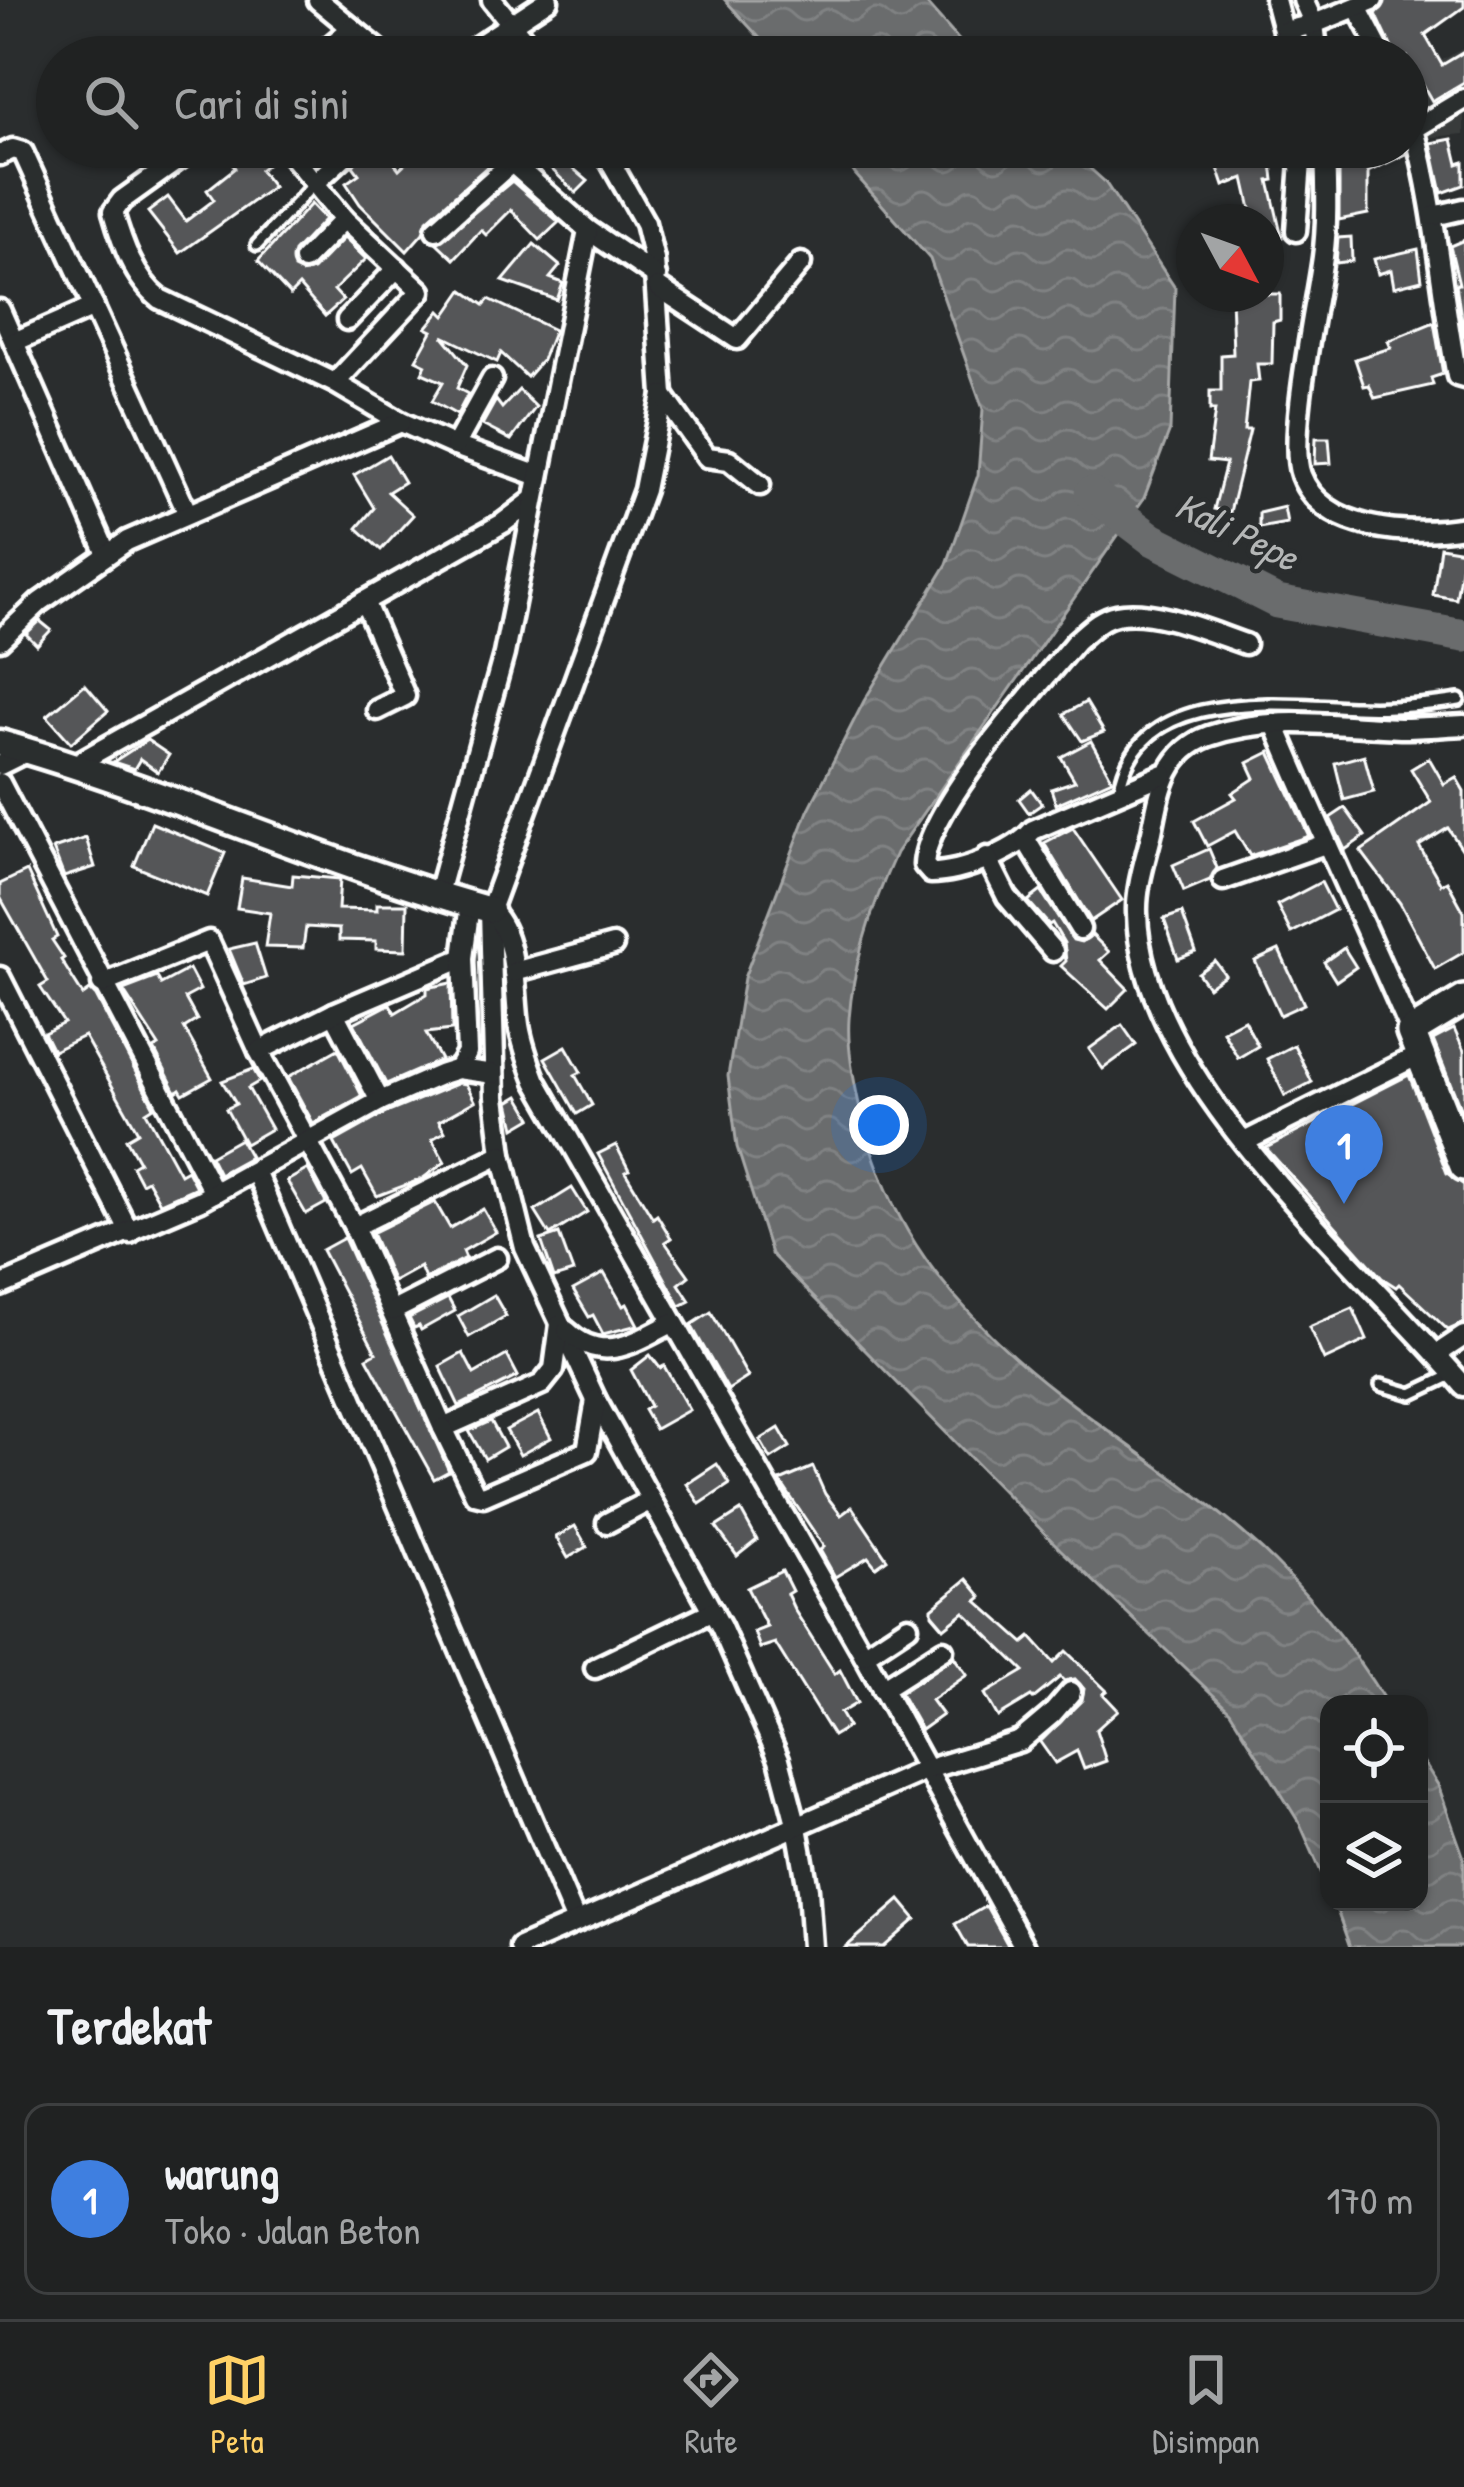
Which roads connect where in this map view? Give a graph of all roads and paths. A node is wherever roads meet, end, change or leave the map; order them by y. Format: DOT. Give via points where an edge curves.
graph roads {
  1 [pos="318,0"];
  2 [pos="492,0"];
  3 [pos="548,0"];
  4 [pos="1275,0"];
  5 [pos="1304,0"];
  6 [pos="1365,4"];
  7 [pos="339,7"];
  8 [pos="511,23"];
  9 [pos="1315,24"];
  10 [pos="352,28"];
  11 [pos="1286,31"];
  12 [pos="342,36"];
  13 [pos="362,36"];
  14 [pos="492,36"];
  15 [pos="521,36"];
  16 [pos="1287,36"];
  17 [pos="1316,36"];
  18 [pos="1376,36"];
  19 [pos="1464,99"];
  20 [pos="1428,113"];
  21 [pos="0,155"];
  22 [pos="167,168"];
  23 [pos="301,168"];
  24 [pos="331,168"];
  25 [pos="503,168"];
  26 [pos="519,168"];
  27 [pos="614,168"];
  28 [pos="1300,168"];
  29 [pos="1325,168"];
  30 [pos="1423,168"];
  31 [pos="314,184"];
  32 [pos="1464,209"];
  33 [pos="1434,216"];
  34 [pos="344,219"];
  35 [pos="436,230"];
  36 [pos="588,230"];
  37 [pos="1296,231"];
  38 [pos="257,245"];
  39 [pos="304,260"];
  40 [pos="801,263"];
  41 [pos="397,268"];
  42 [pos="657,281"];
  43 [pos="94,307"];
  44 [pos="0,310"];
  45 [pos="347,320"];
  46 [pos="14,342"];
  47 [pos="1464,378"];
  48 [pos="492,379"];
  49 [pos="335,383"];
  50 [pos="663,395"];
  51 [pos="401,422"];
  52 [pos="455,446"];
  53 [pos="539,476"];
  54 [pos="760,485"];
  55 [pos="534,499"];
  56 [pos="188,512"];
  57 [pos="1464,527"];
  58 [pos="106,552"];
  59 [pos="364,601"];
  60 [pos="0,640"];
  61 [pos="1245,644"];
  62 [pos="1459,700"];
  63 [pos="377,710"];
  64 [pos="1275,724"];
  65 [pos="1464,725"];
  66 [pos="0,742"];
  67 [pos="28,751"];
  68 [pos="0,765"];
  69 [pos="74,765"];
  70 [pos="1164,774"];
  71 [pos="0,783"];
  72 [pos="1119,794"];
  73 [pos="1026,840"];
  74 [pos="1325,844"];
  75 [pos="987,857"];
  76 [pos="1223,880"];
  77 [pos="438,893"];
  78 [pos="480,907"];
  79 [pos="1081,929"];
  80 [pos="613,945"];
  81 [pos="1053,951"];
  82 [pos="463,958"];
  83 [pos="514,972"];
  84 [pos="0,977"];
  85 [pos="102,984"];
  86 [pos="1464,1000"];
  87 [pos="334,1013"];
  88 [pos="1415,1044"];
  89 [pos="259,1051"];
  90 [pos="458,1069"];
  91 [pos="494,1074"];
  92 [pos="380,1101"];
  93 [pos="310,1142"];
  94 [pos="1244,1142"];
  95 [pos="502,1154"];
  96 [pos="1464,1166"];
  97 [pos="256,1173"];
  98 [pos="214,1193"];
  99 [pos="354,1226"];
  100 [pos="130,1233"];
  101 [pos="497,1258"];
  102 [pos="0,1286"];
  103 [pos="393,1310"];
  104 [pos="672,1323"];
  105 [pos="560,1324"];
  106 [pos="1464,1336"];
  107 [pos="1436,1354"];
  108 [pos="1459,1380"];
  109 [pos="1381,1384"];
  110 [pos="596,1400"];
  111 [pos="443,1427"];
  112 [pos="651,1500"];
  113 [pos="607,1523"];
  114 [pos="713,1611"];
  115 [pos="908,1626"];
  116 [pos="943,1650"];
  117 [pos="864,1655"];
  118 [pos="596,1668"];
  119 [pos="882,1688"];
  120 [pos="1071,1692"];
  121 [pos="925,1770"];
  122 [pos="797,1827"];
  123 [pos="576,1922"];
  124 [pos="520,1947"];
  125 [pos="812,1947"];
  126 [pos="1024,1947"];
  1 -- 7 [label="street"];
  2 -- 8 [label="street"];
  3 -- 8 [label="street"];
  4 -- 11 [label="street"];
  5 -- 9 [label="street"];
  6 -- 9 [label="street"];
  6 -- 18 [label="street"];
  7 -- 10 [label="street"];
  8 -- 14 [label="street"];
  8 -- 15 [label="street"];
  9 -- 11 [label="street"];
  9 -- 17 [label="street"];
  10 -- 12 [label="street"];
  10 -- 13 [label="street"];
  11 -- 16 [label="street"];
  19 -- 20 [label="street"];
  21 -- 43 [label="street" via="23,152"];
  22 -- 49 [label="street" via="113,212 138,275 160,299"];
  23 -- 31 [label="street"];
  24 -- 31 [label="street"];
  25 -- 35 [label="street"];
  26 -- 36 [label="street"];
  27 -- 42 [label="street" via="645,223"];
  28 -- 37 [label="street"];
  29 -- 57 [label="street" via="1324,242 1295,442 1300,474 1313,497 1348,519 1418,532"];
  30 -- 33 [label="street"];
  31 -- 34 [label="street"];
  31 -- 38 [label="lane"];
  32 -- 33 [label="street"];
  33 -- 47 [label="street" via="1444,311 1457,376"];
  34 -- 39 [label="street"];
  34 -- 41 [label="street"];
  36 -- 42 [label="street"];
  36 -- 53 [label="street"];
  40 -- 42 [label="street" via="737,339"];
  41 -- 45 [label="street"];
  41 -- 49 [label="street" via="420,294"];
  42 -- 50 [label="street"];
  43 -- 46 [label="street"];
  43 -- 56 [label="street"];
  44 -- 46 [label="street"];
  46 -- 58 [label="street"];
  48 -- 52 [label="street"];
  49 -- 51 [label="street"];
  50 -- 54 [label="street" via="707,458 729,460"];
  50 -- 78 [label="street" via="644,490"];
  51 -- 52 [label="street"];
  51 -- 56 [label="street"];
  52 -- 53 [label="street"];
  53 -- 55 [label="street"];
  55 -- 59 [label="street"];
  55 -- 77 [label="street" via="504,654"];
  56 -- 58 [label="street"];
  58 -- 60 [label="street"];
  59 -- 63 [label="street" via="406,696"];
  59 -- 69 [label="street"];
  61 -- 75 [label="street" via="1167,618 1118,614 1076,641 942,811 924,865 943,873"];
  62 -- 72 [label="lane" via="1252,703 1175,718 1137,751"];
  64 -- 65 [label="street"];
  64 -- 70 [label="street" via="1211,735"];
  64 -- 74 [label="street"];
  66 -- 67 [label="street"];
  67 -- 68 [label="street"];
  67 -- 69 [label="street"];
  69 -- 77 [label="street"];
  70 -- 72 [label="street"];
  70 -- 94 [label="street" via="1136,912 1145,975 1184,1053"];
  71 -- 85 [label="street"];
  72 -- 73 [label="street"];
  73 -- 75 [label="street"];
  73 -- 79 [label="street"];
  74 -- 76 [label="street"];
  74 -- 88 [label="street"];
  75 -- 81 [label="street" via="1006,897"];
  77 -- 78 [label="street"];
  78 -- 82 [label="street"];
  78 -- 83 [label="street" via="500,920"];
  78 -- 91 [label="street"];
  80 -- 83 [label="street"];
  82 -- 87 [label="street"];
  82 -- 90 [label="street" via="467,1053"];
  83 -- 104 [label="street" via="536,1081"];
  84 -- 100 [label="street"];
  85 -- 89 [label="street" via="209,941"];
  85 -- 98 [label="street"];
  86 -- 88 [label="main road"];
  87 -- 89 [label="street"];
  87 -- 92 [label="street"];
  88 -- 94 [label="street"];
  88 -- 96 [label="main road"];
  89 -- 93 [label="street"];
  90 -- 91 [label="street"];
  90 -- 92 [label="street"];
  91 -- 95 [label="street"];
  92 -- 93 [label="street"];
  93 -- 97 [label="street"];
  93 -- 99 [label="street"];
  94 -- 107 [label="street"];
  95 -- 99 [label="street"];
  95 -- 105 [label="street" via="525,1248"];
  97 -- 98 [label="street"];
  97 -- 123 [label="street"];
  98 -- 100 [label="street"];
  99 -- 103 [label="street"];
  100 -- 102 [label="street"];
  101 -- 103 [label="street"];
  103 -- 111 [label="street"];
  104 -- 105 [label="street" via="607,1351 577,1341"];
  104 -- 117 [label="street"];
  105 -- 110 [label="street"];
  105 -- 111 [label="street" via="549,1378"];
  106 -- 107 [label="street"];
  107 -- 108 [label="street"];
  108 -- 109 [label="lane" via="1412,1394"];
  110 -- 111 [label="street" via="587,1451 483,1496"];
  110 -- 112 [label="street"];
  112 -- 113 [label="street"];
  112 -- 114 [label="street"];
  114 -- 118 [label="street"];
  114 -- 122 [label="street" via="764,1720"];
  115 -- 117 [label="street"];
  116 -- 119 [label="street"];
  117 -- 119 [label="street"];
  119 -- 121 [label="street"];
  120 -- 121 [label="street" via="1020,1741"];
  121 -- 122 [label="street"];
  121 -- 126 [label="street"];
  122 -- 123 [label="street"];
  122 -- 125 [label="street"];
  123 -- 124 [label="street"];
}
